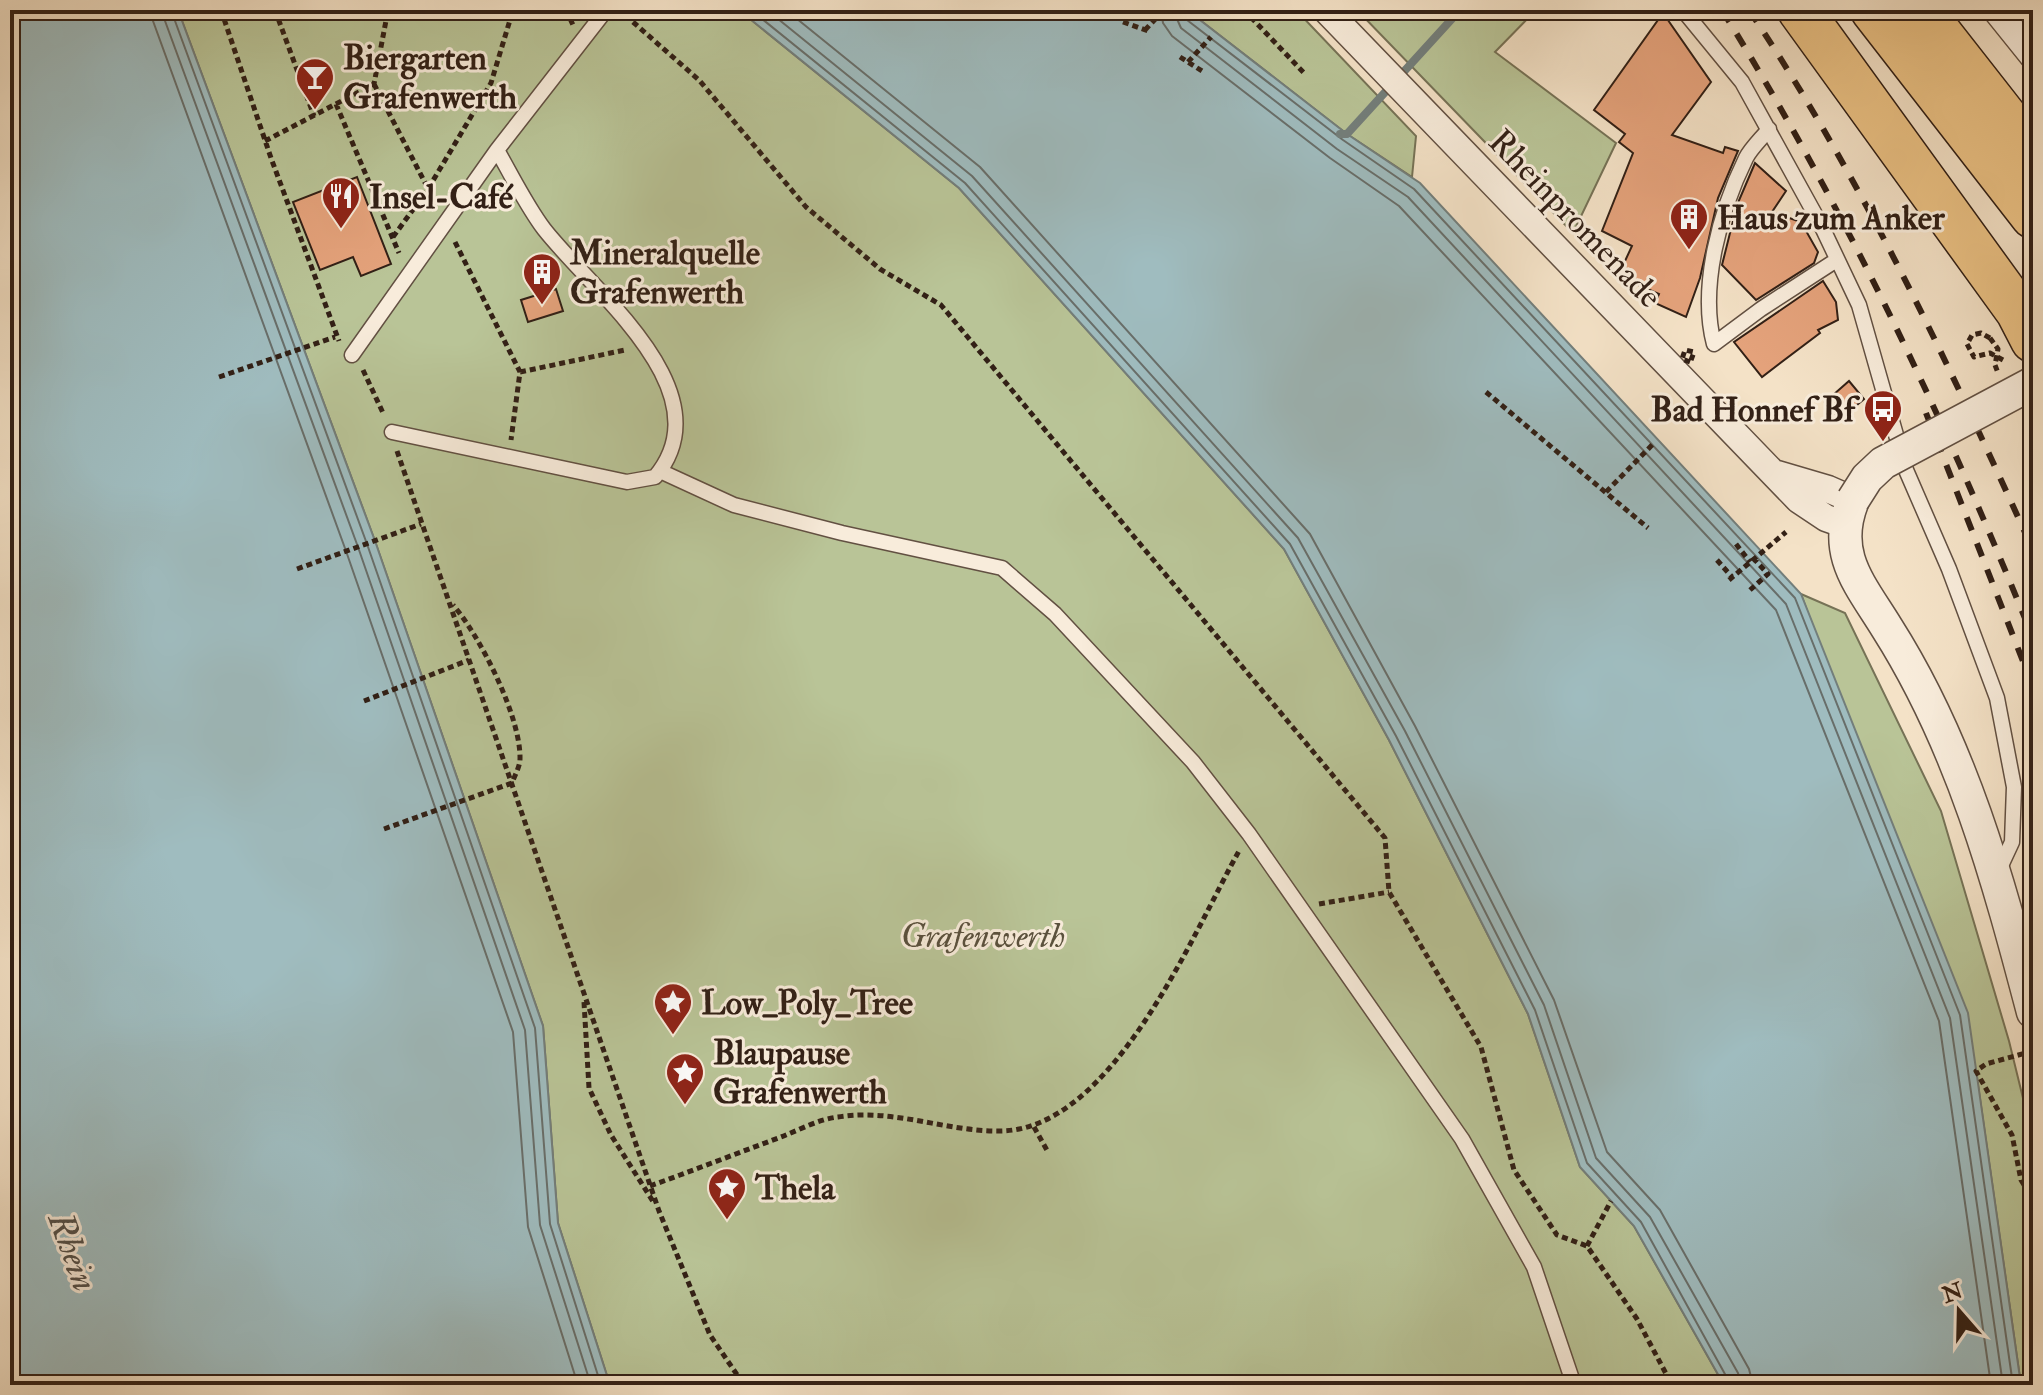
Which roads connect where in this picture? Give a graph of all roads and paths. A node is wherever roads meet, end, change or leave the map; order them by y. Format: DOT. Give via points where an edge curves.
graph roads {
  1 [pos="221,10"];
  2 [pos="275,10"];
  3 [pos="388,10"];
  4 [pos="513,10"];
  5 [pos="606,10"];
  6 [pos="1164,10"];
  7 [pos="1244,10"];
  8 [pos="1326,10"];
  9 [pos="1683,10"];
  10 [pos="1800,10"];
  11 [pos="1873,10"];
  12 [pos="1921,10"];
  13 [pos="1996,10"];
  14 [pos="633,22"];
  15 [pos="1123,22"];
  16 [pos="1211,37"];
  17 [pos="2033,56"];
  18 [pos="1180,57"];
  19 [pos="1188,62"];
  20 [pos="1202,71"];
  21 [pos="1305,74"];
  22 [pos="374,84"];
  23 [pos="336,104"];
  24 [pos="314,116"];
  25 [pos="1769,129"];
  26 [pos="265,141"];
  27 [pos="497,150"];
  28 [pos="2033,153"];
  29 [pos="428,189"];
  30 [pos="2033,216"];
  31 [pos="446,225"];
  32 [pos="393,237"];
  33 [pos="1835,261"];
  34 [pos="408,277"];
  35 [pos="335,337"];
  36 [pos="2033,340"];
  37 [pos="644,346"];
  38 [pos="1990,353"];
  39 [pos="352,355"];
  40 [pos="520,372"];
  41 [pos="2000,376"];
  42 [pos="219,377"];
  43 [pos="2033,383"];
  44 [pos="1486,392"];
  45 [pos="392,432"];
  46 [pos="1653,444"];
  47 [pos="509,459"];
  48 [pos="660,471"];
  49 [pos="1606,492"];
  50 [pos="1849,513"];
  51 [pos="421,524"];
  52 [pos="1648,528"];
  53 [pos="1786,532"];
  54 [pos="1736,544"];
  55 [pos="1717,560"];
  56 [pos="1752,561"];
  57 [pos="297,569"];
  58 [pos="1750,590"];
  59 [pos="451,602"];
  60 [pos="469,660"];
  61 [pos="364,701"];
  62 [pos="512,783"];
  63 [pos="384,829"];
  64 [pos="1249,834"];
  65 [pos="1996,875"];
  66 [pos="1389,892"];
  67 [pos="1301,907"];
  68 [pos="584,997"];
  69 [pos="2033,1012"];
  70 [pos="2033,1051"];
  71 [pos="1034,1127"];
  72 [pos="1048,1152"];
  73 [pos="650,1186"];
  74 [pos="2033,1199"];
  75 [pos="1611,1201"];
  76 [pos="659,1211"];
  77 [pos="1587,1246"];
  78 [pos="744,1385"];
  79 [pos="1574,1385"];
  80 [pos="1672,1385"];
  1 -- 26 [label="path"];
  2 -- 24 [label="path"];
  3 -- 22 [label="path"];
  4 -- 29 [label="path" via="491,83"];
  5 -- 27 [label="lane"];
  6 -- 15 [label="path" via="1148,31"];
  7 -- 21 [label="path"];
  8 -- 50 [label="street, Rheinpromenade" via="1777,474 1816,484"];
  9 -- 25 [label="lane" via="1742,82"];
  10 -- 36 [label="highway" via="2018,311"];
  11 -- 30 [label="highway"];
  12 -- 28 [label="highway"];
  13 -- 17 [label="street"];
  14 -- 66 [label="path" via="699,80 806,207 880,269 941,305 1385,838"];
  16 -- 19 [label="path"];
  18 -- 19 [label="path"];
  19 -- 20 [label="path"];
  22 -- 23 [label="path"];
  22 -- 29 [label="path"];
  23 -- 24 [label="path"];
  23 -- 32 [label="path"];
  24 -- 26 [label="path"];
  25 -- 33 [label="lane"];
  25 -- 33 [label="lane" via="1746,156 1719,234 1709,281 1714,344"];
  26 -- 35 [label="path"];
  27 -- 31 [label="lane"];
  27 -- 37 [label="lane" via="543,227"];
  29 -- 32 [label="path"];
  31 -- 34 [label="lane"];
  31 -- 40 [label="path"];
  32 -- 34 [label="path"];
  33 -- 65 [label="lane" via="1859,305 1906,470 1997,698 2014,787 2012,842"];
  34 -- 39 [label="lane"];
  35 -- 39 [label="path"];
  35 -- 42 [label="path"];
  37 -- 40 [label="path"];
  37 -- 48 [label="lane" via="676,407 677,436"];
  38 -- 41 [label="path, bridge" via="1974,357 1969,337 1978,333 1990,338 1998,349 1995,365"];
  39 -- 45 [label="path"];
  40 -- 47 [label="path"];
  43 -- 50 [label="street, bridge" via="1883,463 1867,478"];
  44 -- 49 [label="path"];
  45 -- 47 [label="lane"];
  45 -- 51 [label="path"];
  46 -- 49 [label="path"];
  47 -- 48 [label="lane" via="627,482 655,477"];
  48 -- 64 [label="lane" via="734,505 1002,568 1055,614 1193,762"];
  49 -- 52 [label="path"];
  50 -- 65 [label="street" via="1844,545 1852,571 1942,729"];
  51 -- 57 [label="path"];
  51 -- 59 [label="path"];
  53 -- 56 [label="path"];
  54 -- 56 [label="path"];
  55 -- 56 [label="path" via="1731,578"];
  56 -- 58 [label="path" via="1768,574"];
  59 -- 60 [label="path"];
  59 -- 62 [label="path" via="468,622 510,711 520,760"];
  60 -- 61 [label="path"];
  60 -- 62 [label="path"];
  62 -- 63 [label="path"];
  62 -- 68 [label="path"];
  64 -- 67 [label="lane"];
  64 -- 71 [label="path" via="1162,996 1127,1046 1075,1099"];
  65 -- 69 [label="street"];
  66 -- 67 [label="path"];
  66 -- 77 [label="path" via="1481,1047 1514,1170 1557,1235"];
  67 -- 79 [label="lane" via="1500,1201 1534,1267"];
  68 -- 73 [label="path"];
  68 -- 76 [label="path" via="589,1088 611,1135"];
  70 -- 74 [label="path" via="1976,1071 2012,1135 2021,1180"];
  71 -- 72 [label="path"];
  71 -- 73 [label="path" via="1001,1131 888,1115 834,1117"];
  73 -- 76 [label="path"];
  75 -- 77 [label="path"];
  76 -- 78 [label="path" via="710,1335"];
  77 -- 80 [label="path" via="1637,1319"];
}
